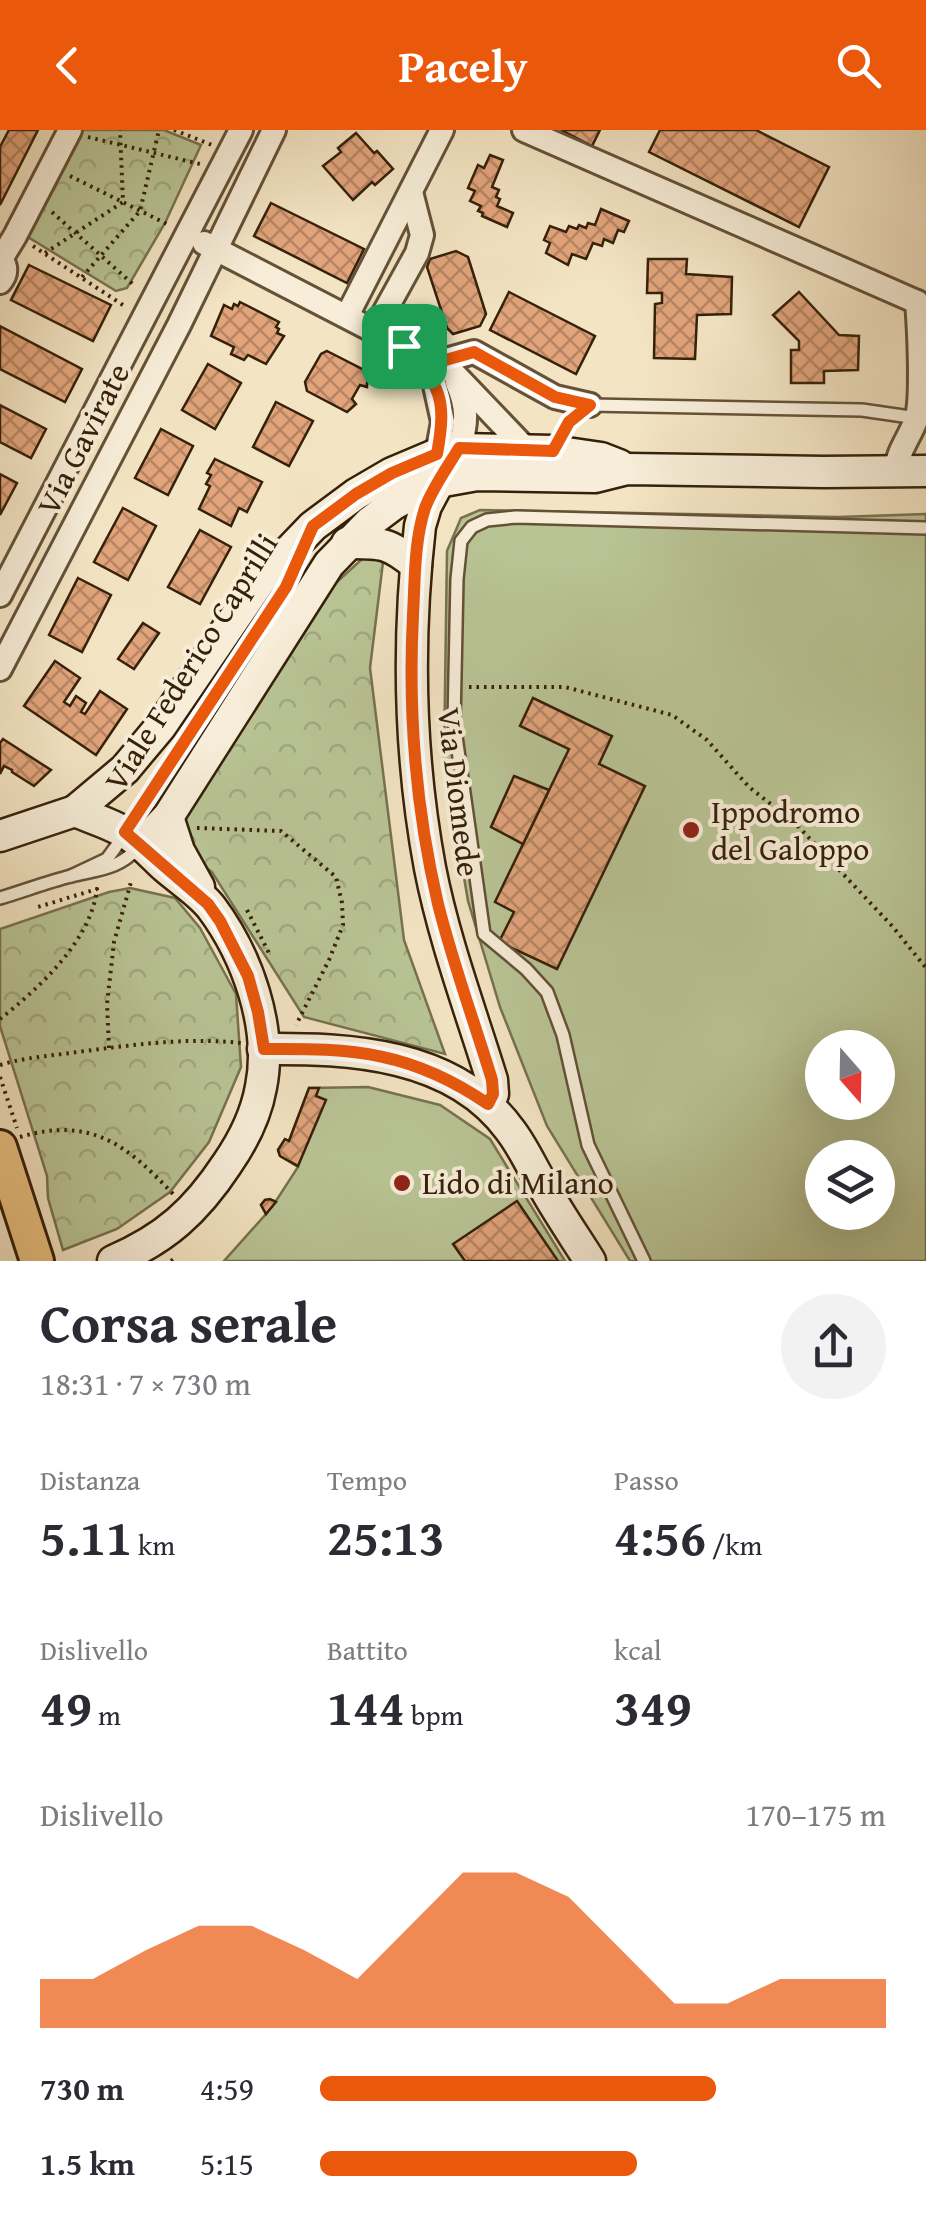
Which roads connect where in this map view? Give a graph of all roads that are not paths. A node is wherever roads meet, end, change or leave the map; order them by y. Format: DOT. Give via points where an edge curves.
graph roads {
  1 [pos="241,130"];
  2 [pos="274,130"];
  3 [pos="442,130"];
  4 [pos="524,130"];
  5 [pos="69,131"];
  6 [pos="212,165"];
  7 [pos="248,182"];
  8 [pos="410,192"];
  9 [pos="178,230"];
  10 [pos="216,248"];
  11 [pos="0,258"];
  12 [pos="164,280"];
  13 [pos="0,282"];
  14 [pos="195,291"];
  15 [pos="921,302"];
  16 [pos="346,316"];
  17 [pos="374,331"];
  18 [pos="404,346"];
  19 [pos="448,368"];
  20 [pos="922,384"];
  21 [pos="590,405"];
  22 [pos="922,418"];
  23 [pos="540,450"];
  24 [pos="445,462"];
  25 [pos="627,469"];
  26 [pos="911,471"];
  27 [pos="313,526"];
  28 [pos="926,528"];
  29 [pos="347,543"];
  30 [pos="416,565"];
  31 [pos="0,594"];
  32 [pos="0,669"];
  33 [pos="75,811"];
  34 [pos="182,822"];
  35 [pos="0,836"];
  36 [pos="133,838"];
  37 [pos="70,876"];
  38 [pos="0,898"];
  39 [pos="208,904"];
  40 [pos="257,1047"];
  41 [pos="488,1104"];
  42 [pos="0,1147"];
  43 [pos="37,1261"];
  44 [pos="113,1261"];
  45 [pos="590,1261"];
  46 [pos="644,1261"];
  1 -- 6 [label="street, Via Gavirate"];
  2 -- 7 [label="street, Via Gavirate"];
  3 -- 8 [label="street"];
  4 -- 15 [label="street"];
  5 -- 11 [label="street"];
  6 -- 7 [label="street"];
  6 -- 9 [label="street, Via Gavirate"];
  7 -- 10 [label="street, Via Gavirate"];
  8 -- 16 [label="street"];
  8 -- 17 [label="street" via="422,235"];
  9 -- 10 [label="street"];
  9 -- 12 [label="street, Via Gavirate"];
  10 -- 14 [label="street, Via Gavirate"];
  10 -- 16 [label="street"];
  11 -- 13 [label="street" via="6,274"];
  12 -- 14 [label="street"];
  12 -- 31 [label="street, Via Gavirate"];
  14 -- 32 [label="street, Via Gavirate"];
  15 -- 20 [label="street"];
  16 -- 17 [label="street"];
  17 -- 18 [label="street"];
  18 -- 19 [label="street"];
  18 -- 24 [label="street" via="434,380"];
  19 -- 21 [label="street" via="474,352 555,397"];
  19 -- 23 [label="street"];
  19 -- 24 [label="street" via="467,426"];
  20 -- 22 [label="street"];
  21 -- 22 [label="lane" via="862,410"];
  21 -- 23 [label="lane"];
  22 -- 26 [label="street" via="902,446"];
  23 -- 24 [label="street, Viale Federico Caprilli"];
  23 -- 25 [label="street, Viale Federico Caprilli" via="601,458"];
  24 -- 25 [label="street, Viale Federico Caprilli" via="477,475 595,476"];
  24 -- 27 [label="street, Viale Federico Caprilli" via="392,473"];
  24 -- 29 [label="street, Viale Federico Caprilli"];
  24 -- 30 [label="street, Via Diomede" via="423,516"];
  25 -- 26 [label="street, Viale Federico Caprilli"];
  27 -- 33 [label="street, Viale Federico Caprilli" via="260,581 149,741"];
  27 -- 36 [label="lane, Viale Federico Caprilli" via="286,587"];
  28 -- 46 [label="lane" via="516,517 487,520 461,541 454,722 484,934 547,992 588,1145"];
  29 -- 30 [label="street" via="393,546"];
  29 -- 34 [label="street, Viale Federico Caprilli" via="309,592"];
  30 -- 41 [label="street, Via Diomede" via="412,724 420,798 439,906 492,1080"];
  33 -- 35 [label="street"];
  33 -- 36 [label="street"];
  34 -- 36 [label="street, Viale Federico Caprilli"];
  34 -- 39 [label="street" via="179,851"];
  36 -- 37 [label="lane"];
  36 -- 37 [label="lane" via="127,859"];
  36 -- 39 [label="street"];
  37 -- 38 [label="lane"];
  39 -- 40 [label="street" via="248,976 258,1012"];
  40 -- 41 [label="street" via="385,1056 423,1067"];
  40 -- 44 [label="street" via="262,1086 232,1158 190,1212 157,1239"];
  41 -- 45 [label="street"];
  42 -- 43 [label="main road"];
}
